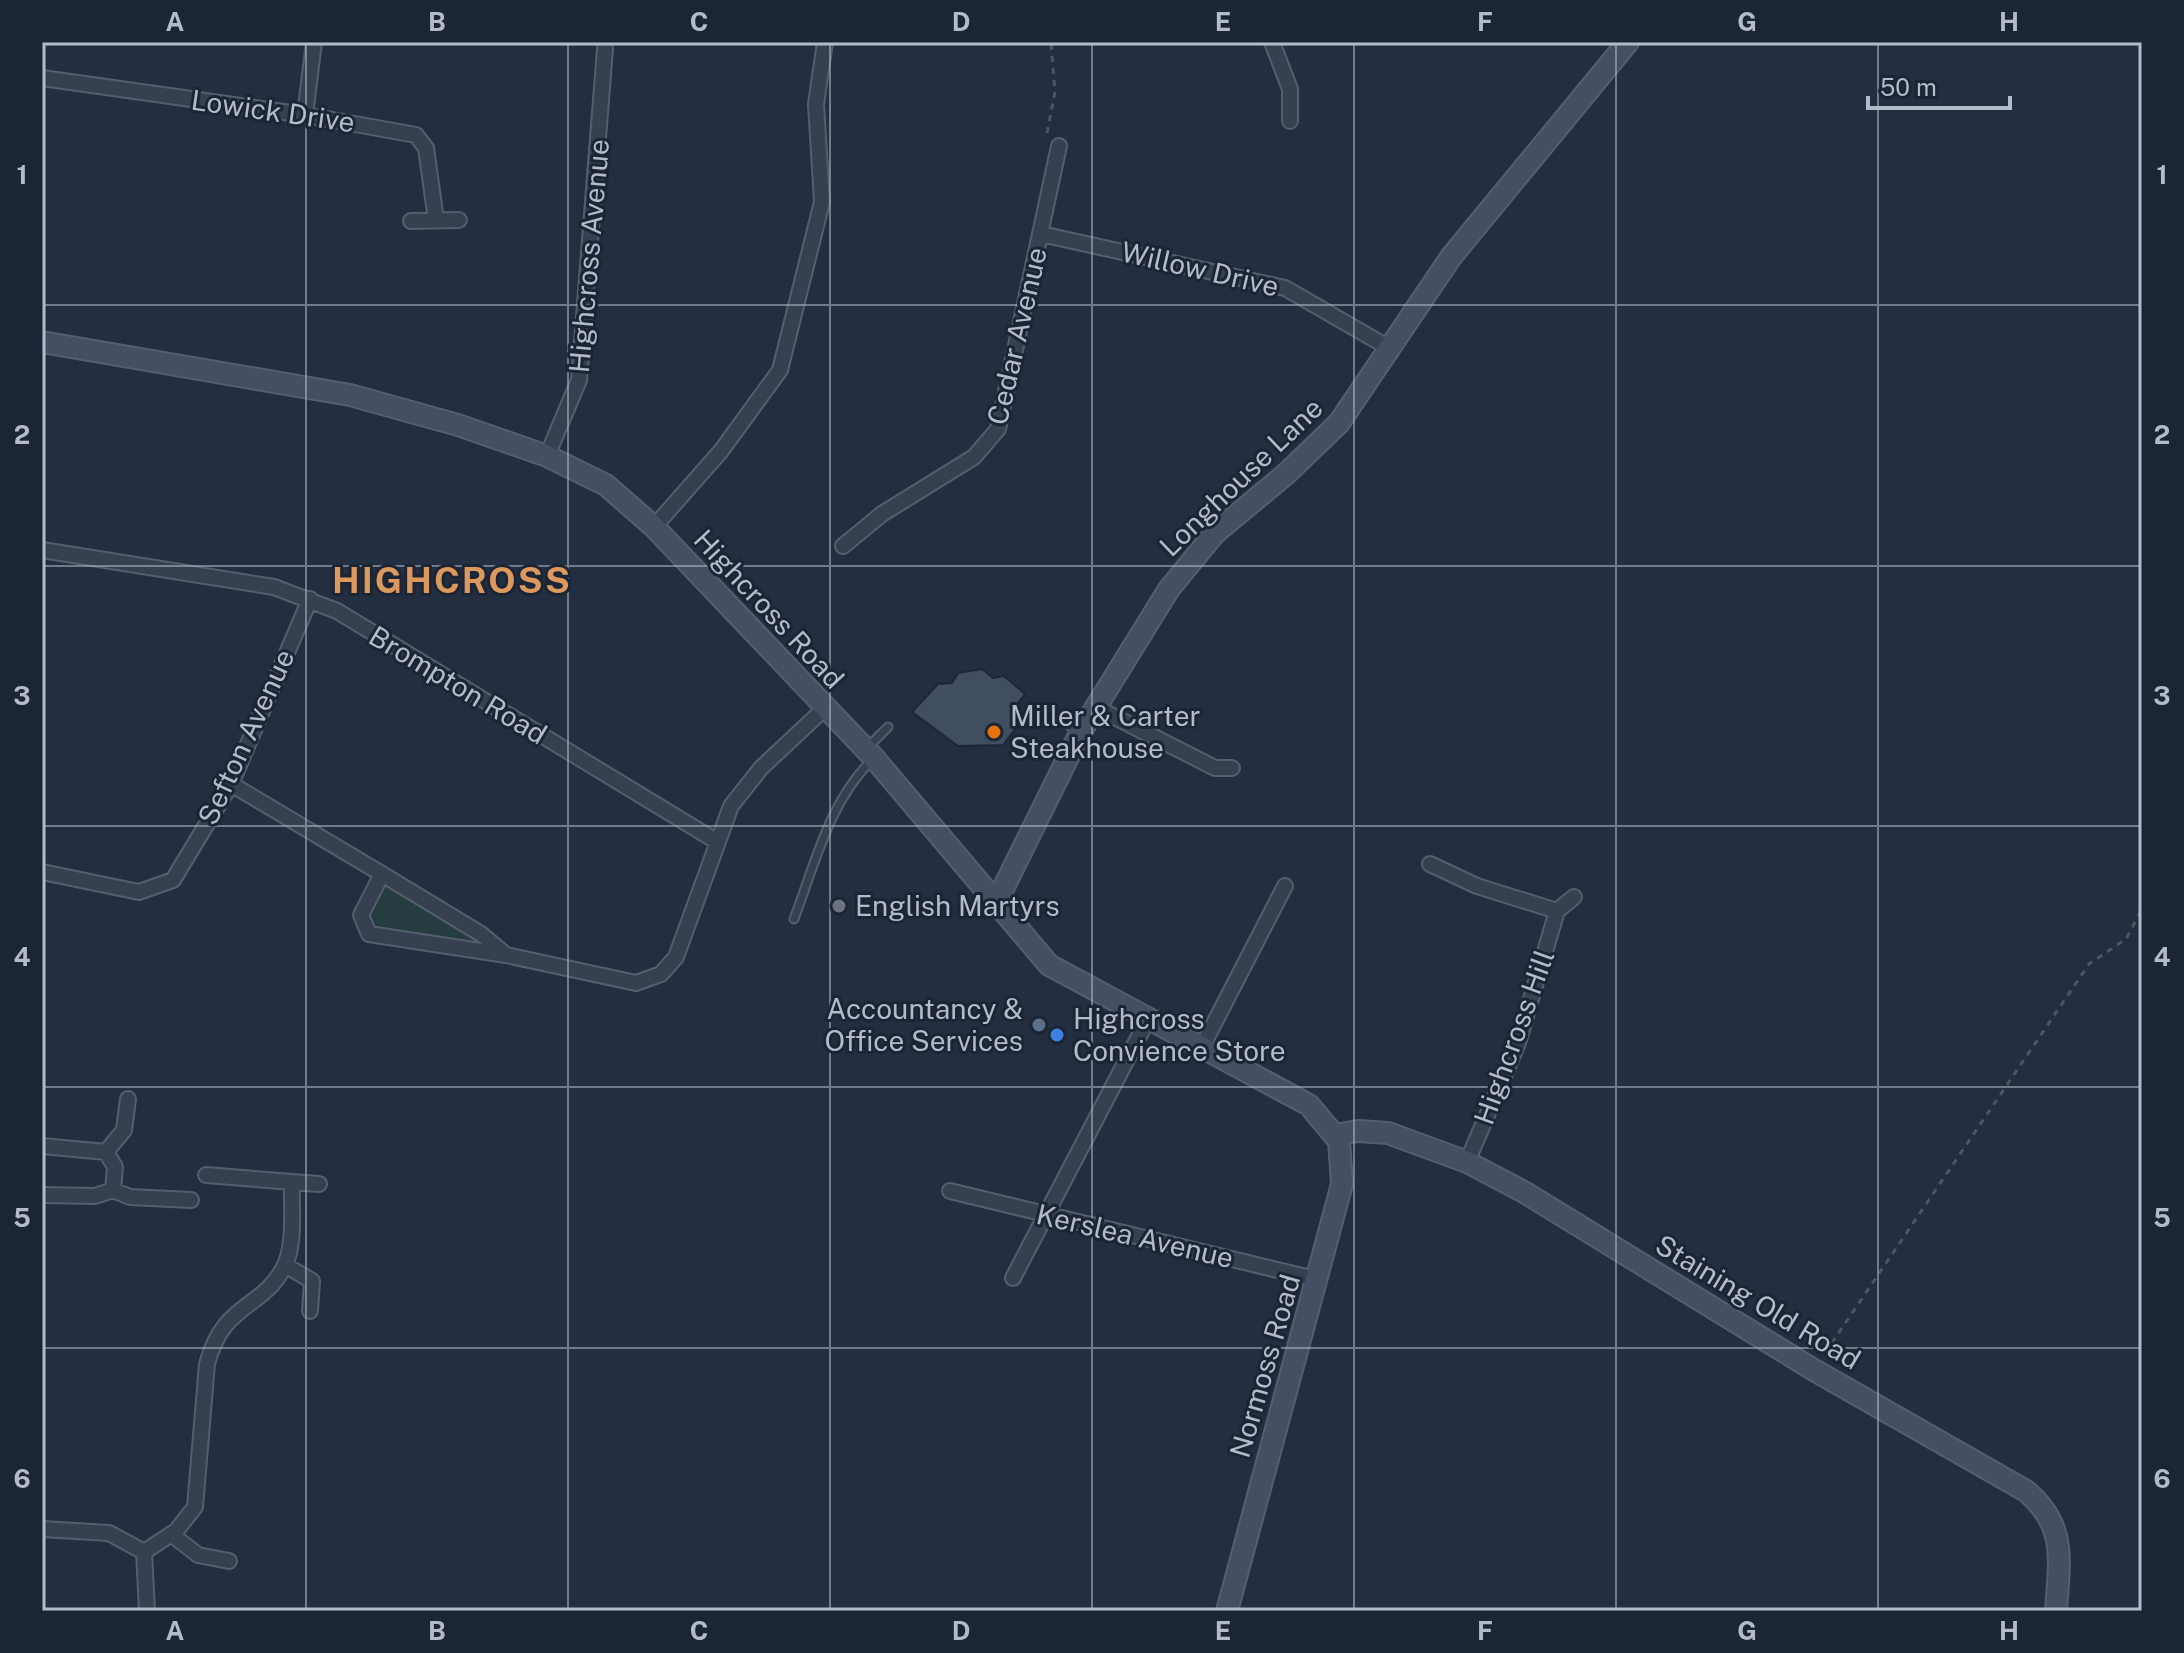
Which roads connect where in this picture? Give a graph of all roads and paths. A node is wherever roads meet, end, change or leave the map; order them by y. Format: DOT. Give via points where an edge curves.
graph roads {
  1 [pos="314,42"];
  2 [pos="825,42"];
  3 [pos="1051,42"];
  4 [pos="1272,42"];
  5 [pos="1628,42"];
  6 [pos="605,49"];
  7 [pos="42,78"];
  8 [pos="305,115"];
  9 [pos="1290,121"];
  10 [pos="1059,146"];
  11 [pos="436,220"];
  12 [pos="459,220"];
  13 [pos="411,221"];
  14 [pos="1041,234"];
  15 [pos="42,342"];
  16 [pos="1391,349"];
  17 [pos="547,456"];
  18 [pos="654,527"];
  19 [pos="843,546"];
  20 [pos="42,550"];
  21 [pos="310,599"];
  22 [pos="1095,707"];
  23 [pos="824,709"];
  24 [pos="1061,720"];
  25 [pos="888,727"];
  26 [pos="1080,733"];
  27 [pos="869,754"];
  28 [pos="1232,768"];
  29 [pos="231,784"];
  30 [pos="716,841"];
  31 [pos="1430,864"];
  32 [pos="42,872"];
  33 [pos="382,874"];
  34 [pos="1285,886"];
  35 [pos="1574,897"];
  36 [pos="995,905"];
  37 [pos="2142,909"];
  38 [pos="1557,911"];
  39 [pos="794,919"];
  40 [pos="506,955"];
  41 [pos="1148,1019"];
  42 [pos="1202,1047"];
  43 [pos="128,1099"];
  44 [pos="1335,1135"];
  45 [pos="42,1146"];
  46 [pos="106,1152"];
  47 [pos="1467,1162"];
  48 [pos="206,1175"];
  49 [pos="292,1182"];
  50 [pos="319,1184"];
  51 [pos="113,1190"];
  52 [pos="950,1191"];
  53 [pos="42,1195"];
  54 [pos="191,1200"];
  55 [pos="1044,1214"];
  56 [pos="285,1265"];
  57 [pos="1013,1278"];
  58 [pos="1319,1280"];
  59 [pos="310,1311"];
  60 [pos="1814,1370"];
  61 [pos="42,1529"];
  62 [pos="171,1534"];
  63 [pos="144,1552"];
  64 [pos="229,1561"];
  65 [pos="147,1611"];
  66 [pos="1227,1611"];
  67 [pos="2056,1611"];
  1 -- 8 [label="street"];
  2 -- 18 [label="street" via="816,104 822,202 780,370 721,451"];
  3 -- 10 [label="path" via="1055,92 1046,137"];
  4 -- 9 [label="street" via="1290,89"];
  5 -- 16 [label="street, Longhouse Lane" via="1451,257"];
  6 -- 17 [label="street, Highcross Avenue" via="579,380"];
  7 -- 8 [label="street, Lowick Drive"];
  8 -- 11 [label="street, Lowick Drive" via="416,135 426,148"];
  10 -- 14 [label="street, Cedar Avenue"];
  11 -- 12 [label="street"];
  11 -- 13 [label="street"];
  14 -- 16 [label="street, Willow Drive" via="1285,288"];
  14 -- 19 [label="street, Cedar Avenue" via="998,429 974,457 882,514"];
  15 -- 17 [label="street, Highcross Road" via="350,395"];
  16 -- 22 [label="street, Longhouse Lane" via="1339,423 1189,562"];
  17 -- 18 [label="street, Highcross Road" via="606,485"];
  18 -- 23 [label="street, Highcross Road"];
  20 -- 21 [label="street, Brompton Road" via="274,587"];
  21 -- 29 [label="street, Sefton Avenue"];
  21 -- 30 [label="street, Brompton Road"];
  22 -- 26 [label="street, Longhouse Lane"];
  22 -- 28 [label="street" via="1215,768"];
  23 -- 27 [label="street, Highcross Road"];
  23 -- 30 [label="street" via="749,781"];
  24 -- 26 [label="lane"];
  25 -- 27 [label="lane"];
  26 -- 36 [label="street, Longhouse Lane"];
  27 -- 36 [label="street, Highcross Road" via="951,845"];
  27 -- 39 [label="lane" via="838,803"];
  29 -- 32 [label="street, Sefton Avenue" via="173,880 162,886 139,892"];
  29 -- 33 [label="street"];
  30 -- 40 [label="street" via="676,957 661,974 636,983"];
  31 -- 38 [label="street, Highcross Hill" via="1477,886"];
  33 -- 40 [label="street"];
  33 -- 40 [label="street" via="361,915 369,934"];
  34 -- 42 [label="street"];
  35 -- 38 [label="street, Highcross Hill"];
  36 -- 41 [label="street, Highcross Road" via="1049,965"];
  37 -- 60 [label="path" via="2126,939 2089,964"];
  38 -- 47 [label="street, Highcross Hill" via="1518,1043"];
  41 -- 42 [label="street, Highcross Road"];
  41 -- 55 [label="street"];
  42 -- 44 [label="street, Highcross Road" via="1309,1105"];
  43 -- 46 [label="street" via="124,1130"];
  44 -- 47 [label="street, Staining Old Road" via="1388,1133"];
  44 -- 58 [label="street, Normoss Road" via="1342,1184"];
  45 -- 46 [label="street"];
  46 -- 51 [label="street" via="115,1167"];
  47 -- 60 [label="street, Staining Old Road"];
  48 -- 49 [label="street"];
  49 -- 50 [label="street"];
  49 -- 56 [label="street"];
  51 -- 53 [label="street" via="95,1196"];
  51 -- 54 [label="street" via="130,1197"];
  52 -- 55 [label="street, Kerslea Avenue"];
  55 -- 57 [label="street"];
  55 -- 58 [label="street, Kerslea Avenue"];
  56 -- 59 [label="street" via="312,1281"];
  56 -- 62 [label="street" via="231,1317 213,1344 207,1364 198,1497"];
  58 -- 66 [label="street, Normoss Road"];
  60 -- 67 [label="street, Staining Old Road" via="2004,1477 2043,1505 2059,1545"];
  61 -- 63 [label="street" via="109,1533"];
  62 -- 63 [label="street"];
  62 -- 64 [label="street" via="198,1555"];
  63 -- 65 [label="street"];
}
